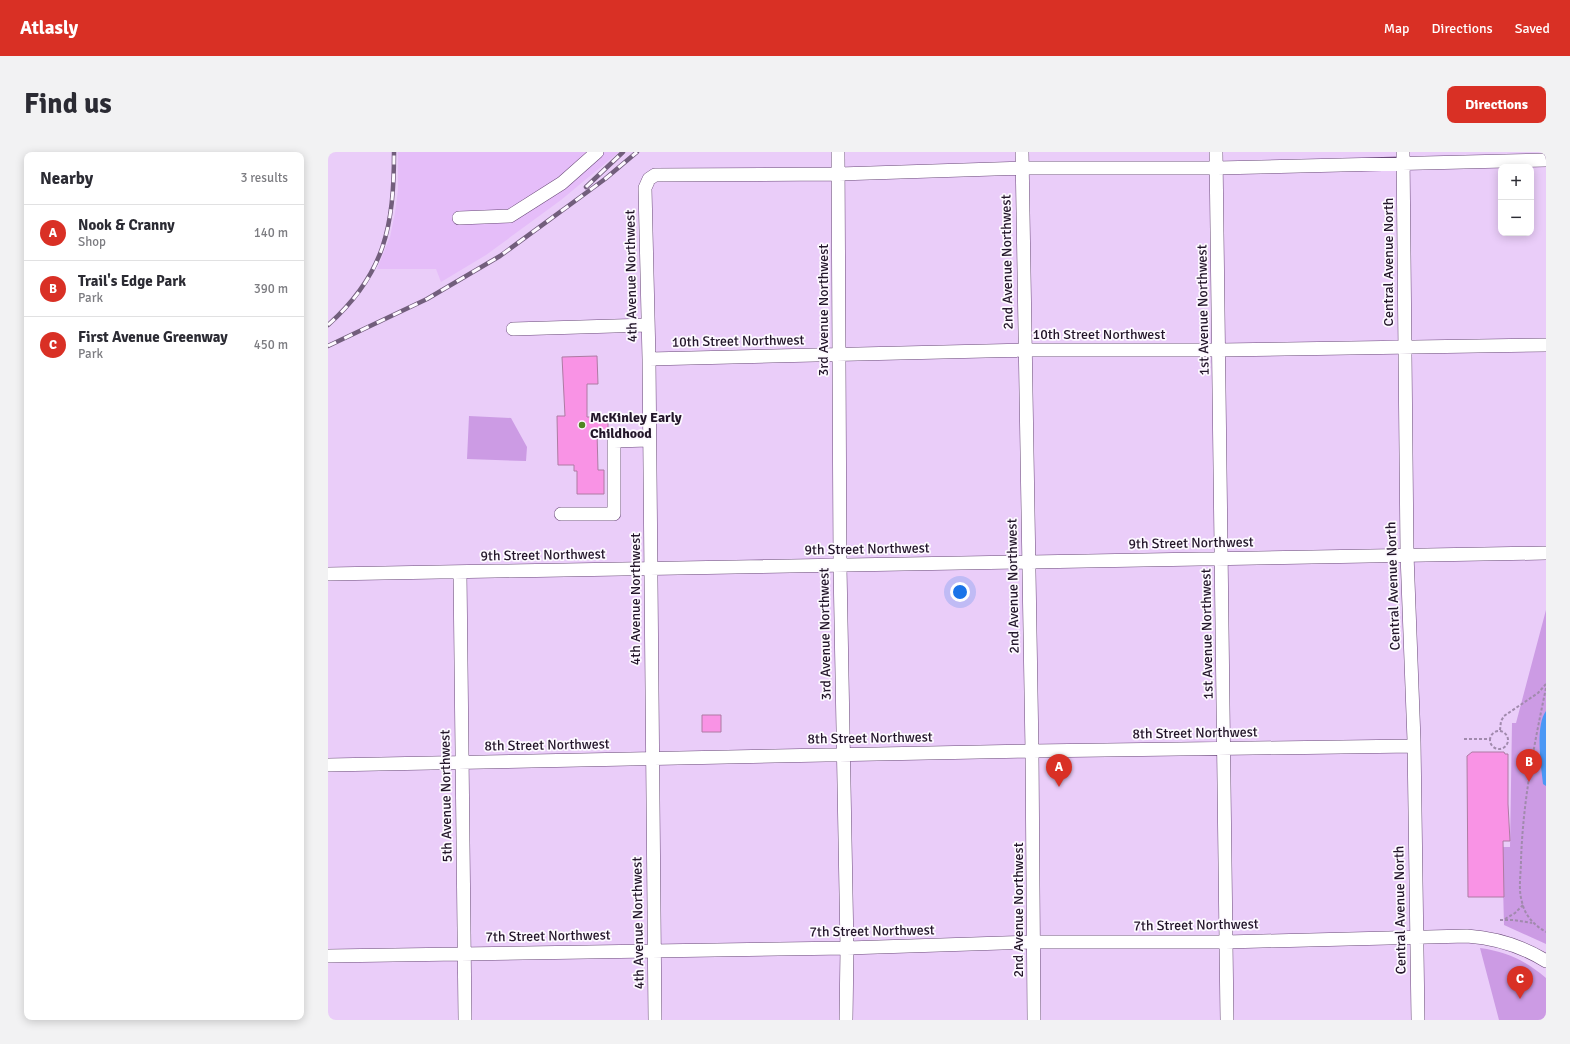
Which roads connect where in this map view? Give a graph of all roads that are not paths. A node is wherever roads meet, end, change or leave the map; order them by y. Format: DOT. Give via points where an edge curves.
graph roads {
  1 [pos="597,152"];
  2 [pos="838,152"];
  3 [pos="1022,152"];
  4 [pos="1216,152"];
  5 [pos="1403,157"];
  6 [pos="1546,160"];
  7 [pos="1022,168"];
  8 [pos="1217,168"];
  9 [pos="839,174"];
  10 [pos="459,218"];
  11 [pos="648,325"];
  12 [pos="513,328"];
  13 [pos="1546,345"];
  14 [pos="1404,346"];
  15 [pos="1024,350"];
  16 [pos="1220,350"];
  17 [pos="840,354"];
  18 [pos="649,358"];
  19 [pos="649,440"];
  20 [pos="561,514"];
  21 [pos="1546,553"];
  22 [pos="1407,554"];
  23 [pos="1222,559"];
  24 [pos="1029,562"];
  25 [pos="840,566"];
  26 [pos="650,569"];
  27 [pos="460,572"];
  28 [pos="328,574"];
  29 [pos="1414,746"];
  30 [pos="1224,749"];
  31 [pos="1032,751"];
  32 [pos="842,755"];
  33 [pos="652,759"];
  34 [pos="461,762"];
  35 [pos="328,765"];
  36 [pos="1417,936"];
  37 [pos="1034,942"];
  38 [pos="1226,942"];
  39 [pos="846,948"];
  40 [pos="655,950"];
  41 [pos="464,954"];
  42 [pos="328,956"];
  43 [pos="1546,961"];
  44 [pos="465,1020"];
  45 [pos="655,1020"];
  46 [pos="846,1020"];
  47 [pos="1034,1020"];
  48 [pos="1227,1020"];
  49 [pos="1418,1020"];
  1 -- 10 [label="street" via="562,183 510,216"];
  2 -- 9 [label="street, 3rd Avenue Northwest"];
  3 -- 7 [label="street, 2nd Avenue Northwest"];
  4 -- 8 [label="street, 1st Avenue Northwest"];
  5 -- 6 [label="street"];
  5 -- 8 [label="street"];
  5 -- 14 [label="street, Central Avenue North"];
  7 -- 8 [label="street"];
  7 -- 9 [label="street"];
  7 -- 15 [label="street, 2nd Avenue Northwest"];
  8 -- 16 [label="street, 1st Avenue Northwest"];
  9 -- 11 [label="street, 4th Avenue Northwest" via="655,175 649,179 645,188"];
  9 -- 17 [label="street, 3rd Avenue Northwest"];
  11 -- 12 [label="street"];
  11 -- 18 [label="street, 4th Avenue Northwest"];
  13 -- 14 [label="street, 10th Street Northwest"];
  14 -- 16 [label="street, 10th Street Northwest"];
  14 -- 22 [label="street, Central Avenue North"];
  15 -- 16 [label="street, 10th Street Northwest"];
  15 -- 17 [label="street, 10th Street Northwest"];
  15 -- 24 [label="street, 2nd Avenue Northwest"];
  16 -- 23 [label="street, 1st Avenue Northwest"];
  17 -- 18 [label="street, 10th Street Northwest"];
  17 -- 25 [label="street, 3rd Avenue Northwest"];
  18 -- 19 [label="street, 4th Avenue Northwest"];
  19 -- 20 [label="street" via="614,441 614,514"];
  19 -- 26 [label="street, 4th Avenue Northwest"];
  21 -- 22 [label="street, 9th Street Northwest"];
  22 -- 23 [label="street, 9th Street Northwest"];
  22 -- 29 [label="street, Central Avenue North"];
  23 -- 24 [label="street, 9th Street Northwest"];
  23 -- 30 [label="street, 1st Avenue Northwest"];
  24 -- 25 [label="street, 9th Street Northwest"];
  24 -- 31 [label="street, 2nd Avenue Northwest"];
  25 -- 26 [label="street, 9th Street Northwest"];
  25 -- 32 [label="street, 3rd Avenue Northwest"];
  26 -- 27 [label="street, 9th Street Northwest"];
  26 -- 33 [label="street, 4th Avenue Northwest"];
  27 -- 28 [label="street, 9th Street Northwest"];
  27 -- 34 [label="street, 5th Avenue Northwest"];
  29 -- 30 [label="street, 8th Street Northwest"];
  29 -- 36 [label="street, Central Avenue North"];
  30 -- 31 [label="street, 8th Street Northwest"];
  30 -- 38 [label="street, 1st Avenue Northwest"];
  31 -- 32 [label="street, 8th Street Northwest"];
  31 -- 37 [label="street, 2nd Avenue Northwest"];
  32 -- 33 [label="street, 8th Street Northwest"];
  32 -- 39 [label="street, 3rd Avenue Northwest"];
  33 -- 34 [label="street, 8th Street Northwest"];
  33 -- 40 [label="street, 4th Avenue Northwest"];
  34 -- 35 [label="street, 8th Street Northwest"];
  34 -- 41 [label="street, 5th Avenue Northwest"];
  36 -- 38 [label="street, 7th Street Northwest"];
  36 -- 43 [label="street, 7th Street Northwest" via="1483,937 1516,946"];
  36 -- 49 [label="street, Central Avenue North"];
  37 -- 38 [label="street, 7th Street Northwest"];
  37 -- 39 [label="street, 7th Street Northwest"];
  37 -- 47 [label="street, 2nd Avenue Northwest"];
  38 -- 48 [label="street, 1st Avenue Northwest"];
  39 -- 40 [label="street, 7th Street Northwest"];
  39 -- 46 [label="street, 3rd Avenue Northwest"];
  40 -- 41 [label="street, 7th Street Northwest"];
  40 -- 45 [label="street, 4th Avenue Northwest"];
  41 -- 42 [label="street, 7th Street Northwest"];
  41 -- 44 [label="street, 5th Avenue Northwest"];
}
